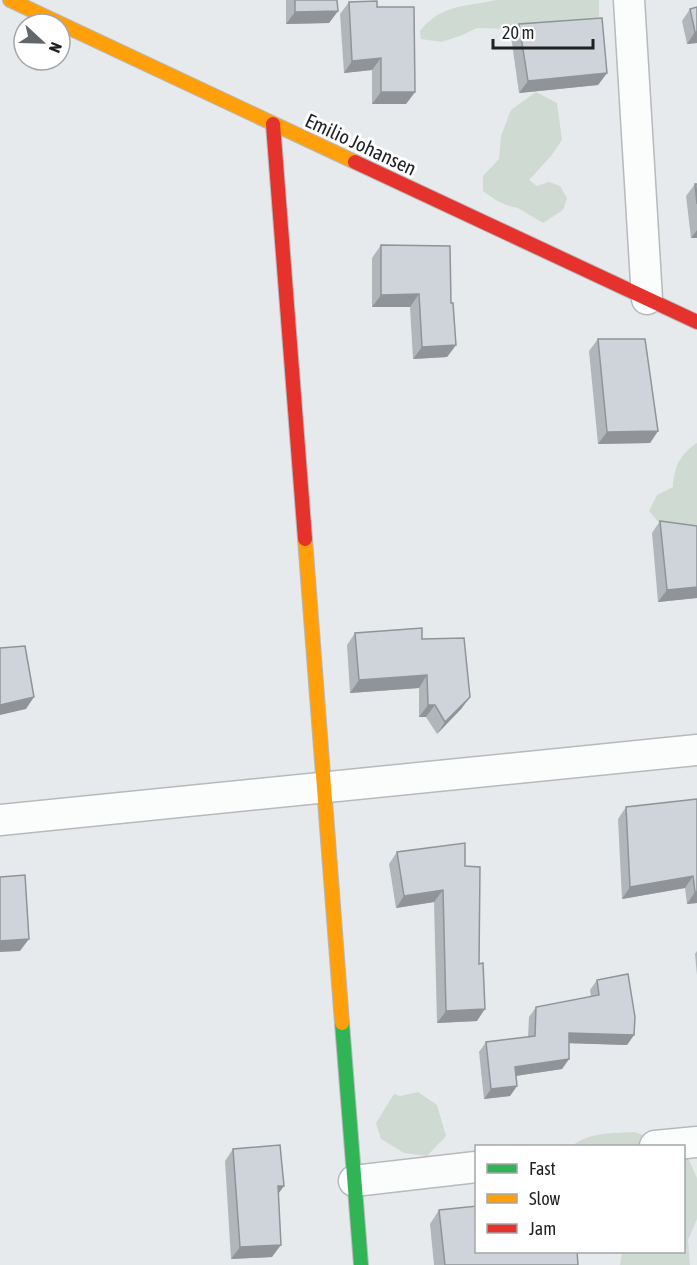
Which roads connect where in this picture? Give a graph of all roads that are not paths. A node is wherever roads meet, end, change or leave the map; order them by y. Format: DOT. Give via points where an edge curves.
graph roads {
  1 [pos="10,0"];
  2 [pos="628,0"];
  3 [pos="273,124"];
  4 [pos="647,299"];
  5 [pos="697,321"];
  6 [pos="697,750"];
  7 [pos="324,788"];
  8 [pos="0,820"];
  9 [pos="697,1142"];
  10 [pos="666,1145"];
  11 [pos="475,1167"];
  12 [pos="354,1181"];
  13 [pos="361,1265"];
  1 -- 3 [label="street, Emilio Johansen"];
  2 -- 4 [label="street"];
  3 -- 4 [label="street, Emilio Johansen"];
  3 -- 7 [label="street"];
  4 -- 5 [label="street, Emilio Johansen"];
  6 -- 7 [label="street"];
  7 -- 8 [label="street"];
  7 -- 12 [label="street"];
  9 -- 10 [label="street"];
  11 -- 12 [label="street"];
  12 -- 13 [label="street"];
}
